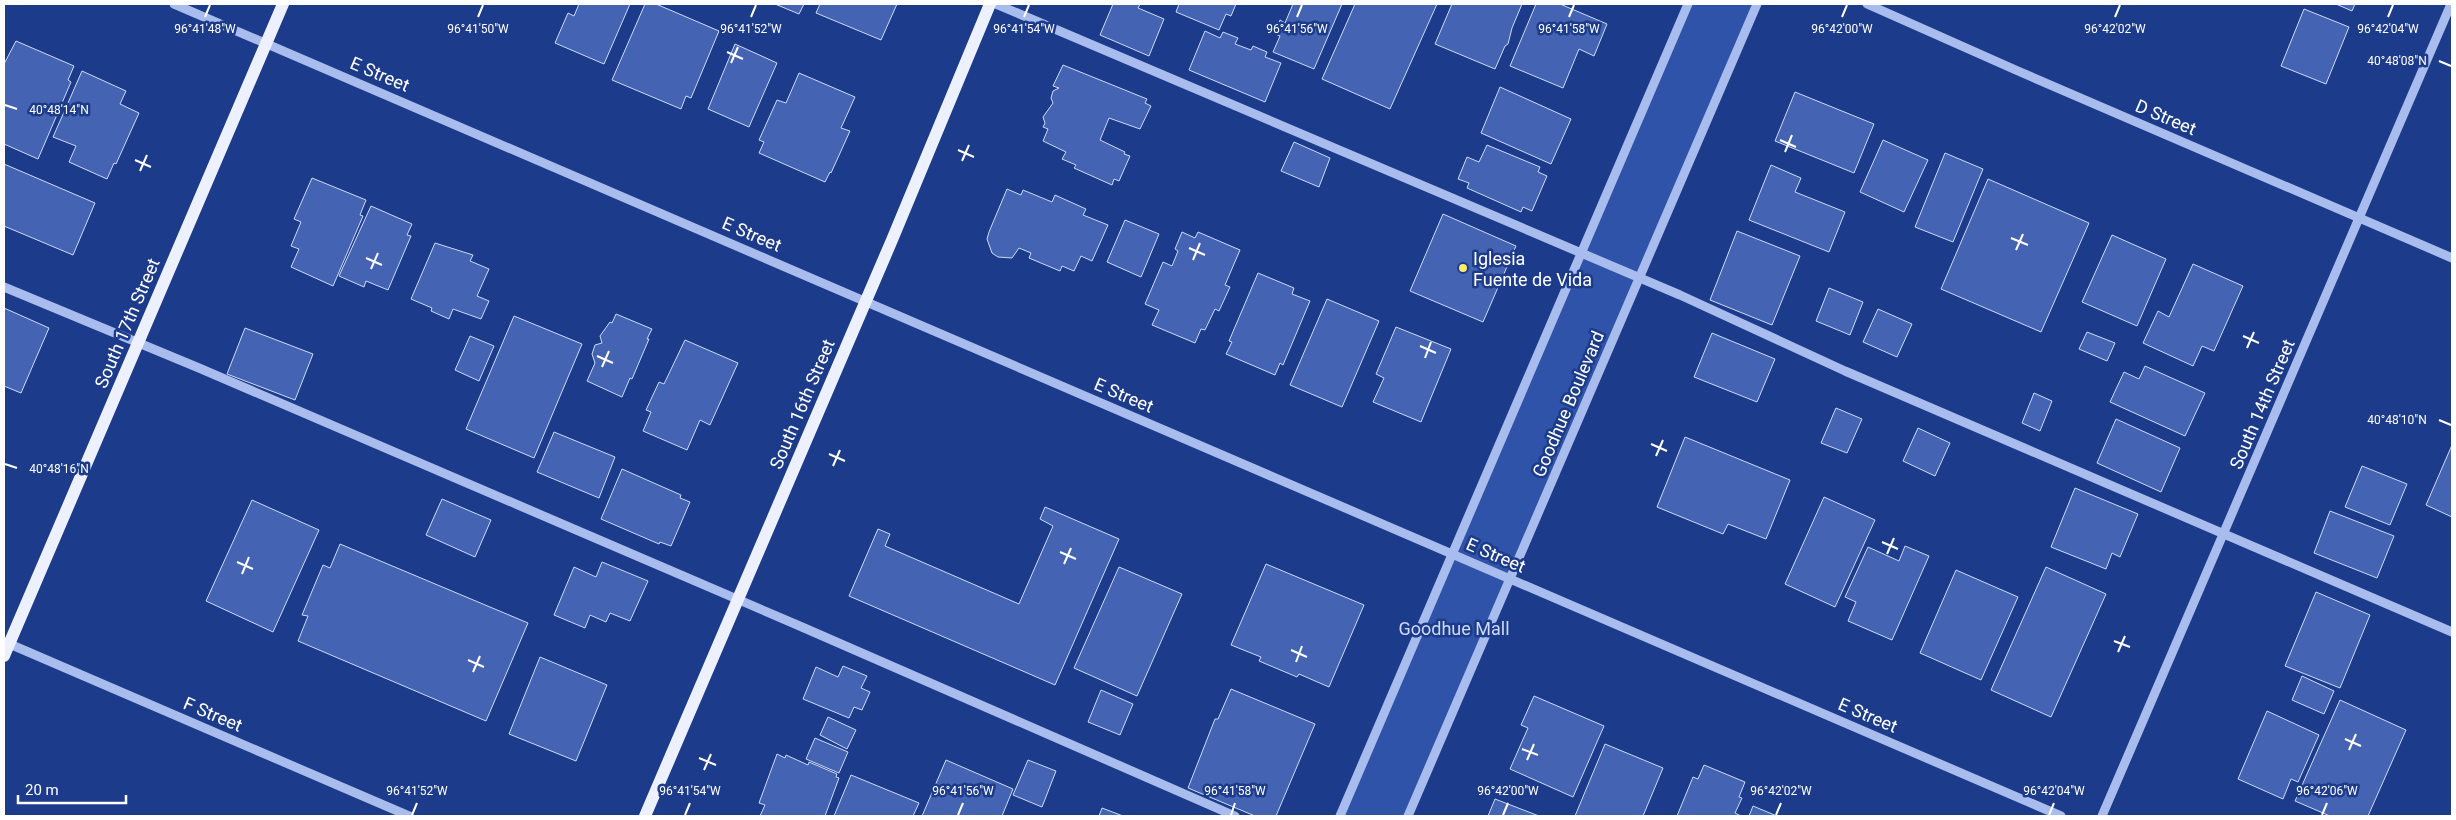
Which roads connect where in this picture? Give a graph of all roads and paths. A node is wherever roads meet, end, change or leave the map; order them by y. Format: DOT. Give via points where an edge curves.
graph roads {
  1 [pos="174,4"];
  2 [pos="283,4"];
  3 [pos="990,4"];
  4 [pos="996,4"];
  5 [pos="1688,4"];
  6 [pos="1757,4"];
  7 [pos="1867,4"];
  8 [pos="2451,4"];
  9 [pos="266,43"];
  10 [pos="2360,217"];
  11 [pos="1581,253"];
  12 [pos="2452,258"];
  13 [pos="1640,278"];
  14 [pos="4,287"];
  15 [pos="865,302"];
  16 [pos="138,344"];
  17 [pos="2224,533"];
  18 [pos="1452,553"];
  19 [pos="1510,578"];
  20 [pos="737,600"];
  21 [pos="2452,632"];
  22 [pos="6,643"];
  23 [pos="4,656"];
  24 [pos="409,816"];
  25 [pos="645,816"];
  26 [pos="1235,816"];
  27 [pos="1340,816"];
  28 [pos="1408,816"];
  29 [pos="2060,816"];
  30 [pos="2102,816"];
  1 -- 9 [label="street, E Street"];
  2 -- 9 [label="main road, South 17th Street"];
  3 -- 15 [label="main road, South 16th Street"];
  4 -- 11 [label="street"];
  5 -- 11 [label="street"];
  6 -- 13 [label="street, Goodhue Boulevard"];
  7 -- 10 [label="street, D Street"];
  8 -- 10 [label="street, South 14th Street"];
  9 -- 15 [label="street, E Street"];
  9 -- 16 [label="main road, South 17th Street"];
  10 -- 12 [label="street, D Street"];
  10 -- 17 [label="street, South 14th Street"];
  11 -- 13 [label="street"];
  11 -- 18 [label="street"];
  13 -- 17 [label="street" via="1845,371"];
  13 -- 19 [label="street, Goodhue Boulevard"];
  14 -- 16 [label="street"];
  15 -- 18 [label="street, E Street"];
  15 -- 20 [label="main road, South 16th Street"];
  16 -- 20 [label="street"];
  16 -- 22 [label="main road, South 17th Street"];
  17 -- 21 [label="street"];
  17 -- 30 [label="street, South 14th Street"];
  18 -- 19 [label="street, E Street"];
  18 -- 27 [label="street"];
  19 -- 28 [label="street, Goodhue Boulevard"];
  19 -- 29 [label="street, E Street"];
  20 -- 25 [label="main road, South 16th Street"];
  20 -- 26 [label="street"];
  22 -- 23 [label="main road, South 17th Street"];
  22 -- 24 [label="street, F Street"];
}
